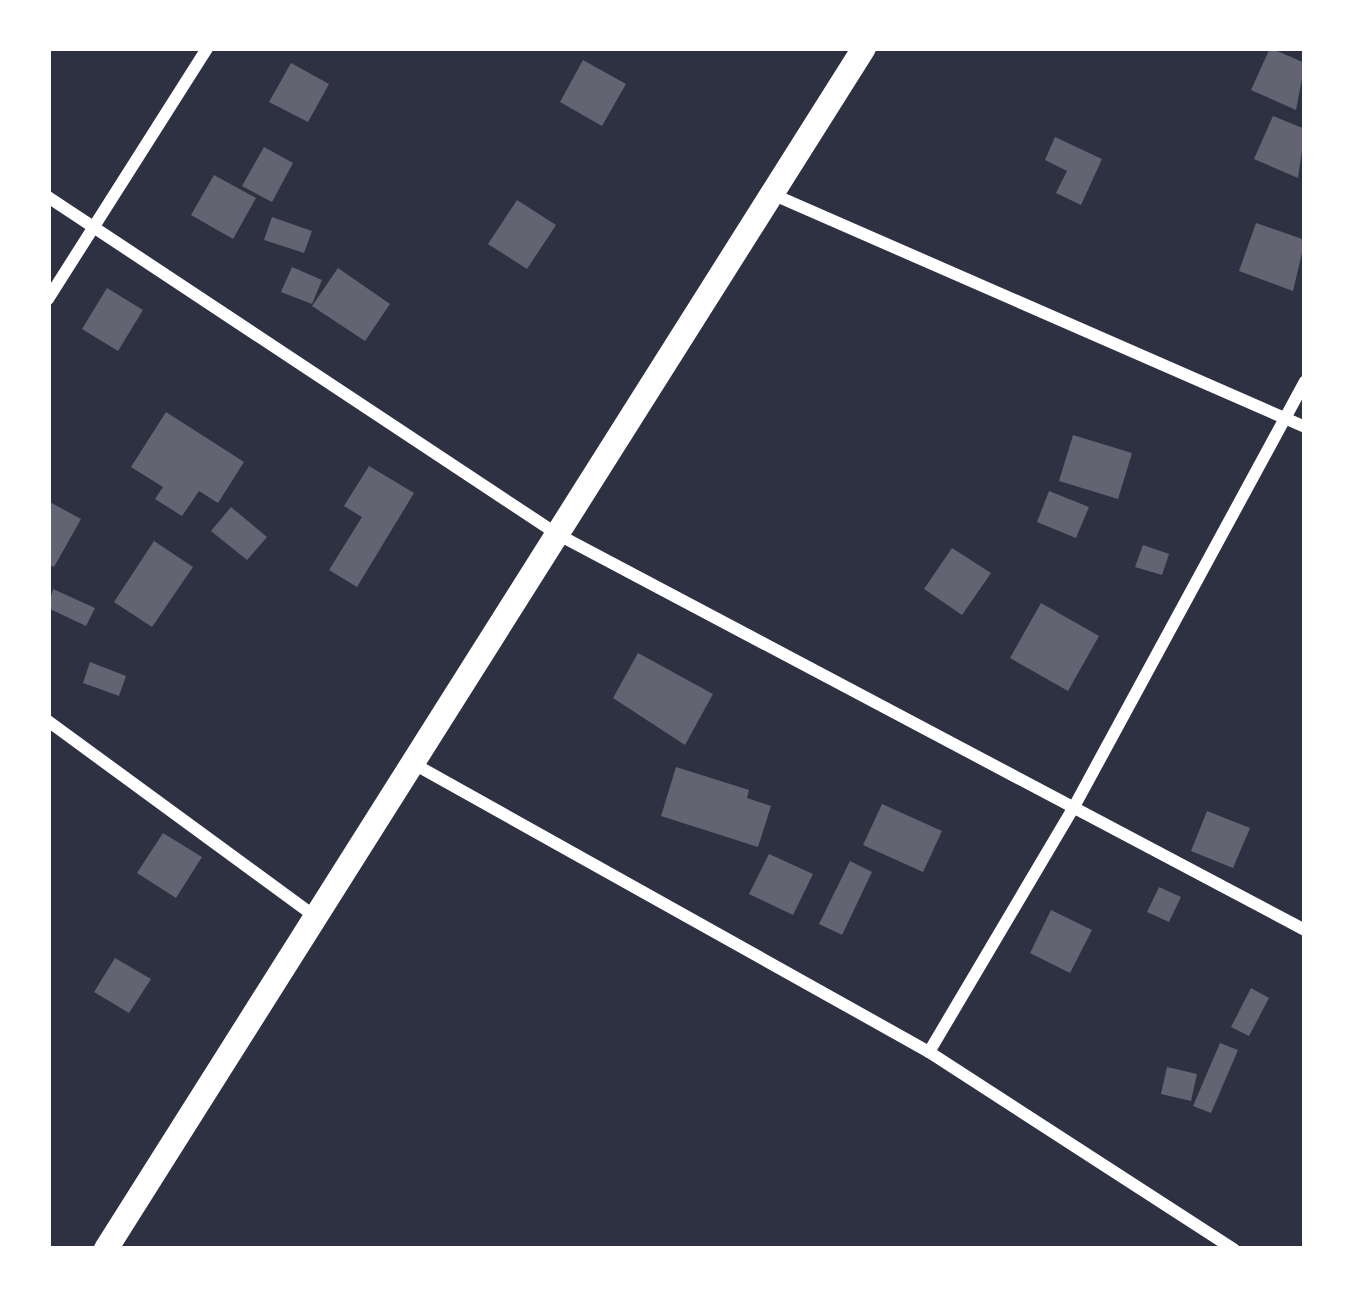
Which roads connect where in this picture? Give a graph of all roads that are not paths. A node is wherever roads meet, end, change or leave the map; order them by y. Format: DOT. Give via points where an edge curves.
graph roads {
  1 [pos="207,48"];
  2 [pos="864,48"];
  3 [pos="771,194"];
  4 [pos="48,197"];
  5 [pos="91,228"];
  6 [pos="48,299"];
  7 [pos="1305,381"];
  8 [pos="1283,417"];
  9 [pos="1305,427"];
  10 [pos="557,534"];
  11 [pos="48,721"];
  12 [pos="414,764"];
  13 [pos="1075,805"];
  14 [pos="316,918"];
  15 [pos="1305,930"];
  16 [pos="929,1052"];
  17 [pos="106,1249"];
  18 [pos="1234,1249"];
  1 -- 5 [label="street"];
  2 -- 3 [label="main road"];
  3 -- 8 [label="street"];
  3 -- 10 [label="main road"];
  4 -- 5 [label="street"];
  5 -- 6 [label="street"];
  5 -- 10 [label="street"];
  7 -- 8 [label="street"];
  8 -- 9 [label="street"];
  8 -- 13 [label="street"];
  10 -- 12 [label="main road"];
  10 -- 13 [label="street"];
  11 -- 14 [label="street"];
  12 -- 14 [label="main road"];
  12 -- 16 [label="street"];
  13 -- 15 [label="street"];
  13 -- 16 [label="street"];
  14 -- 17 [label="main road"];
  16 -- 18 [label="street"];
}
